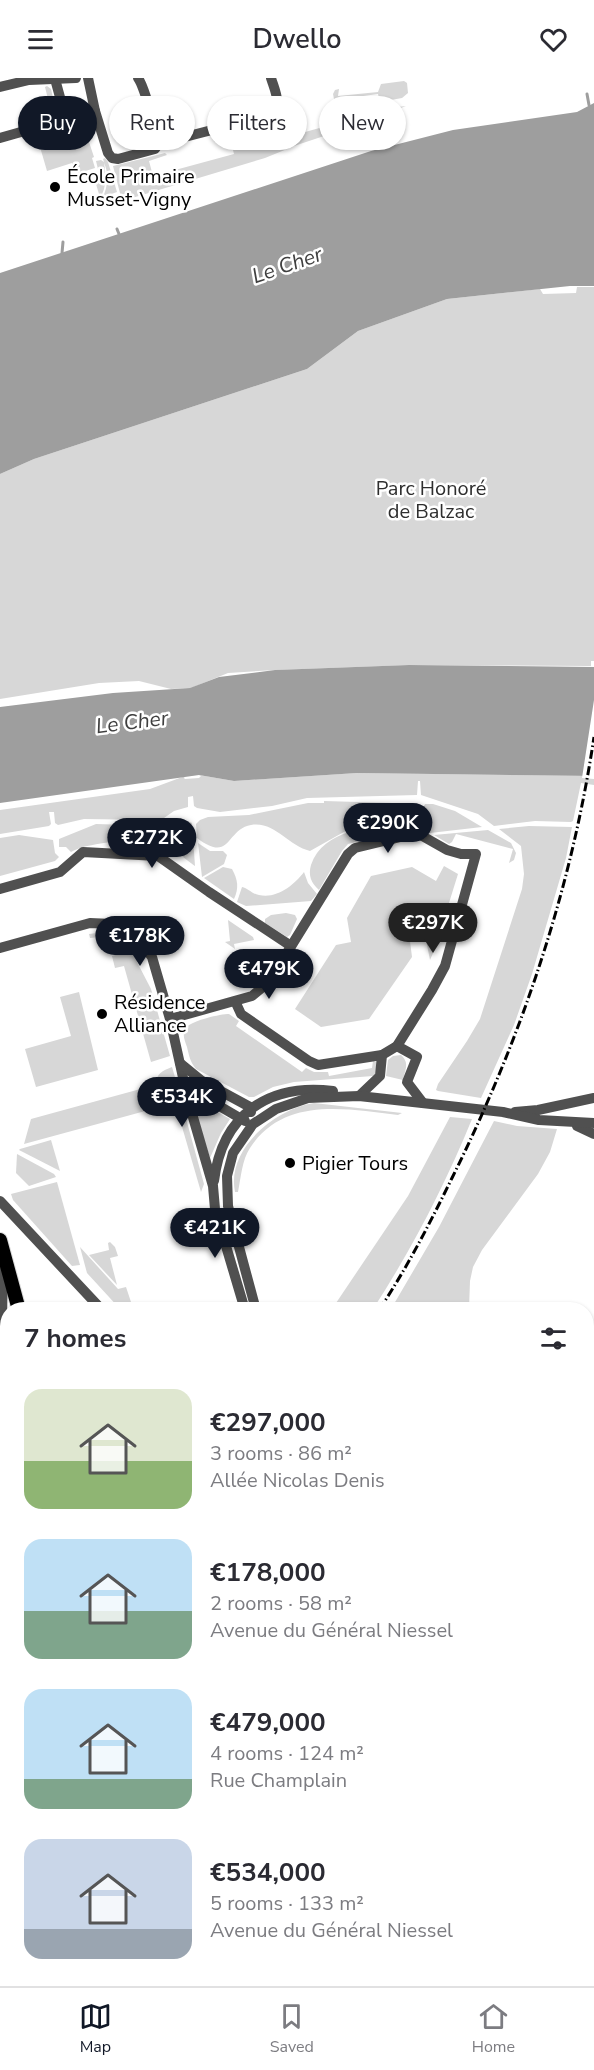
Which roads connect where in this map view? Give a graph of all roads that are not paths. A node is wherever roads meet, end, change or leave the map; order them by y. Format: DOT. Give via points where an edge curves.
graph roads {
  1 [pos="76,78"];
  2 [pos="88,78"];
  3 [pos="138,78"];
  4 [pos="271,78"];
  5 [pos="55,79"];
  6 [pos="0,87"];
  7 [pos="60,96"];
  8 [pos="92,96"];
  9 [pos="147,96"];
  10 [pos="97,117"];
  11 [pos="18,133"];
  12 [pos="195,134"];
  13 [pos="0,138"];
  14 [pos="148,150"];
  15 [pos="0,889"];
  16 [pos="291,946"];
  17 [pos="0,948"];
  18 [pos="235,1001"];
  19 [pos="170,1019"];
  20 [pos="397,1046"];
  21 [pos="382,1055"];
  22 [pos="180,1063"];
  23 [pos="185,1086"];
  24 [pos="359,1096"];
  25 [pos="594,1098"];
  26 [pos="423,1103"];
  27 [pos="250,1107"];
  28 [pos="503,1112"];
  29 [pos="240,1118"];
  30 [pos="571,1123"];
  31 [pos="594,1123"];
  32 [pos="253,1124"];
  33 [pos="594,1134"];
  34 [pos="213,1186"];
  35 [pos="0,1201"];
  36 [pos="1,1244"];
  37 [pos="2,1302"];
  38 [pos="17,1302"];
  39 [pos="95,1302"];
  40 [pos="243,1302"];
  41 [pos="254,1302"];
  1 -- 5 [label="street"];
  2 -- 8 [label="street"];
  3 -- 9 [label="street"];
  4 -- 12 [label="street" via="277,105 270,115"];
  5 -- 6 [label="street"];
  5 -- 7 [label="street"];
  10 -- 14 [label="street" via="112,158"];
  11 -- 13 [label="street"];
  15 -- 16 [label="street" via="60,872 83,852 154,855"];
  16 -- 18 [label="street" via="269,982 252,996"];
  16 -- 20 [label="street" via="355,848 417,833 447,850 476,854 445,966"];
  17 -- 19 [label="street" via="90,923 125,929 137,937 152,957"];
  18 -- 19 [label="street"];
  18 -- 21 [label="street" via="241,1014 314,1064"];
  19 -- 22 [label="street"];
  20 -- 21 [label="street"];
  20 -- 26 [label="street" via="417,1057 407,1082"];
  21 -- 24 [label="street" via="380,1077"];
  22 -- 23 [label="street"];
  22 -- 27 [label="street" via="202,1081"];
  23 -- 29 [label="street"];
  23 -- 34 [label="street"];
  24 -- 26 [label="street"];
  24 -- 27 [label="street" via="296,1089"];
  24 -- 32 [label="street" via="297,1100"];
  25 -- 28 [label="street" via="538,1110"];
  26 -- 28 [label="street"];
  27 -- 29 [label="street"];
  27 -- 32 [label="street"];
  28 -- 30 [label="street"];
  29 -- 32 [label="street"];
  29 -- 34 [label="street" via="217,1158"];
  30 -- 31 [label="street"];
  30 -- 33 [label="street"];
  32 -- 41 [label="street" via="233,1153 227,1176 228,1206"];
  34 -- 40 [label="street" via="215,1209"];
  35 -- 39 [label="street"];
  36 -- 37 [label="street"];
  36 -- 38 [label="main road"];
}
